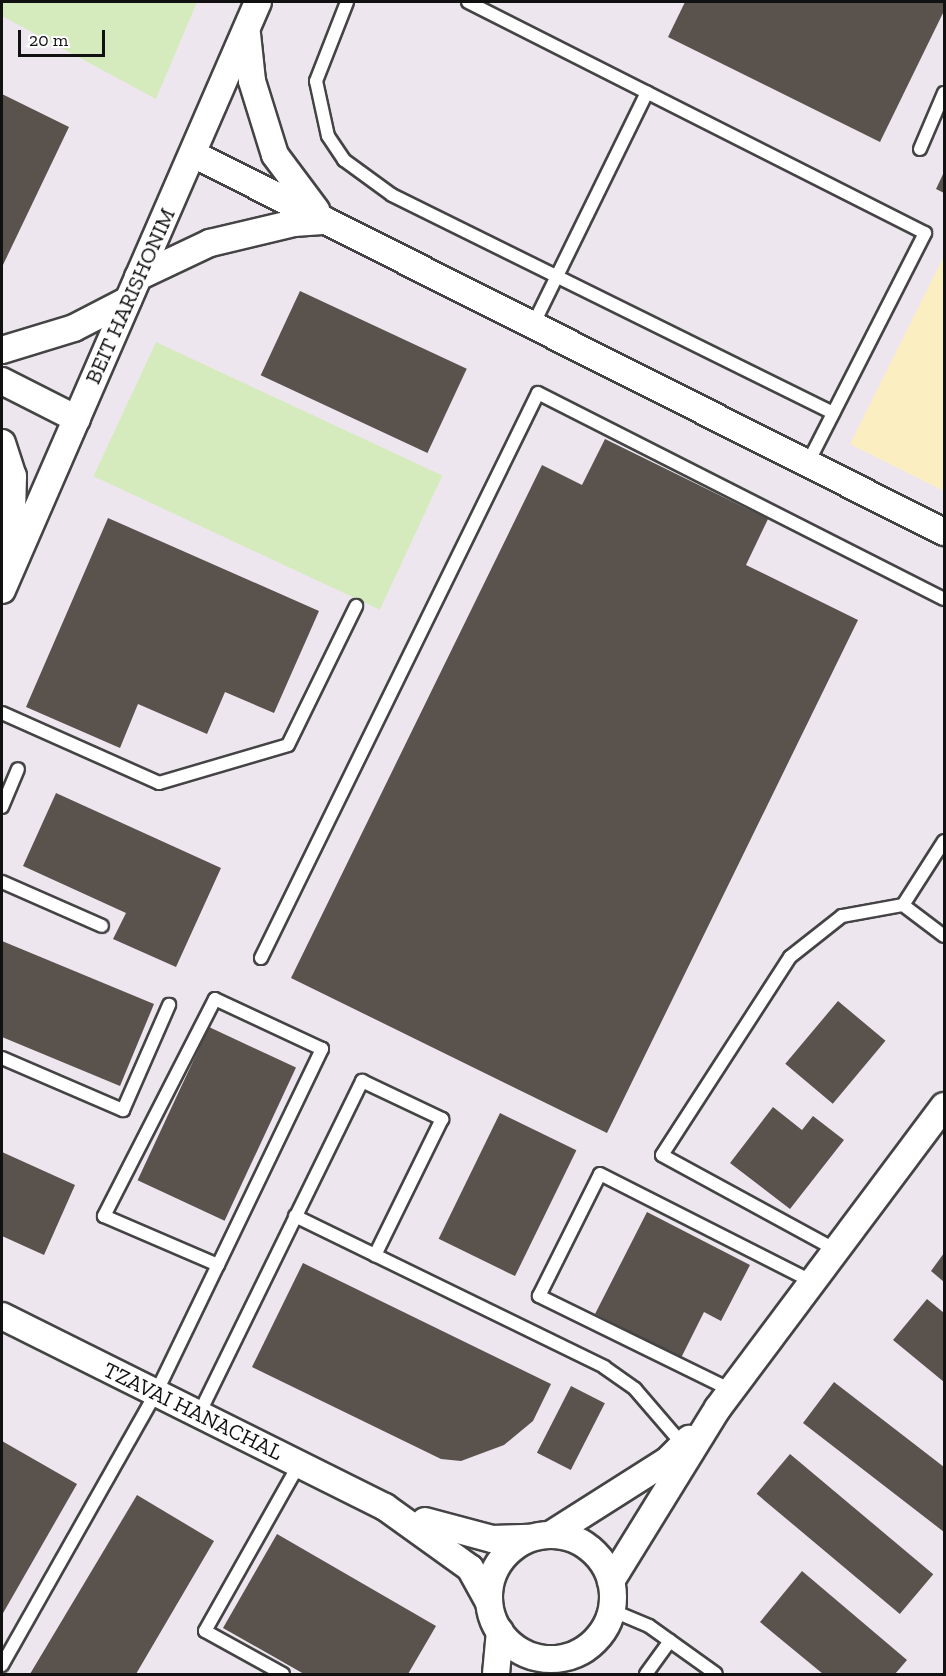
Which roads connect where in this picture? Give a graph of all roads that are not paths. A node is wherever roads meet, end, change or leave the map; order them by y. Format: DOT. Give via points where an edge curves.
graph roads {
  1 [pos="258,2"];
  2 [pos="346,2"];
  3 [pos="468,2"];
  4 [pos="247,28"];
  5 [pos="647,92"];
  6 [pos="945,93"];
  7 [pos="920,148"];
  8 [pos="193,154"];
  9 [pos="326,221"];
  10 [pos="557,276"];
  11 [pos="138,277"];
  12 [pos="128,300"];
  13 [pos="533,325"];
  14 [pos="2,350"];
  15 [pos="2,381"];
  16 [pos="834,413"];
  17 [pos="76,418"];
  18 [pos="2,443"];
  19 [pos="808,463"];
  20 [pos="945,532"];
  21 [pos="5,582"];
  22 [pos="945,599"];
  23 [pos="356,606"];
  24 [pos="2,713"];
  25 [pos="18,769"];
  26 [pos="2,807"];
  27 [pos="945,841"];
  28 [pos="2,882"];
  29 [pos="903,905"];
  30 [pos="102,926"];
  31 [pos="945,936"];
  32 [pos="261,958"];
  33 [pos="169,1005"];
  34 [pos="2,1058"];
  35 [pos="945,1106"];
  36 [pos="295,1216"];
  37 [pos="836,1251"];
  38 [pos="375,1255"];
  39 [pos="218,1265"];
  40 [pos="813,1282"];
  41 [pos="2,1316"];
  42 [pos="156,1393"];
  43 [pos="725,1399"];
  44 [pos="199,1414"];
  45 [pos="686,1450"];
  46 [pos="299,1464"];
  47 [pos="385,1507"];
  48 [pos="540,1536"];
  49 [pos="611,1581"];
  50 [pos="489,1602"];
  51 [pos="611,1610"];
  52 [pos="500,1630"];
  53 [pos="670,1641"];
  54 [pos="2,1665"];
  55 [pos="552,1666"];
  56 [pos="283,1674"];
  57 [pos="496,1674"];
  58 [pos="646,1674"];
  59 [pos="716,1674"];
  1 -- 4 [label="street, BEIT HARISHONIM"];
  2 -- 10 [label="lane" via="316,81 328,136 344,160 392,195"];
  3 -- 5 [label="lane"];
  4 -- 8 [label="street, BEIT HARISHONIM"];
  4 -- 9 [label="street" via="252,81 275,155"];
  5 -- 10 [label="lane"];
  5 -- 16 [label="lane" via="926,233"];
  6 -- 7 [label="lane"];
  8 -- 9 [label="street"];
  8 -- 11 [label="street, BEIT HARISHONIM"];
  9 -- 11 [label="street" via="294,223 210,243"];
  9 -- 13 [label="street"];
  10 -- 13 [label="lane"];
  10 -- 16 [label="lane"];
  11 -- 12 [label="street, BEIT HARISHONIM"];
  12 -- 14 [label="street" via="74,328"];
  12 -- 17 [label="street, BEIT HARISHONIM"];
  13 -- 19 [label="street"];
  15 -- 17 [label="street"];
  16 -- 19 [label="lane"];
  17 -- 21 [label="street, BEIT HARISHONIM"];
  18 -- 21 [label="street" via="14,488"];
  19 -- 20 [label="street"];
  22 -- 32 [label="lane" via="538,393"];
  23 -- 24 [label="lane" via="288,745 159,783"];
  25 -- 26 [label="lane"];
  27 -- 29 [label="lane"];
  28 -- 30 [label="lane"];
  29 -- 31 [label="lane"];
  29 -- 37 [label="lane" via="842,916 790,957 662,1155"];
  33 -- 34 [label="lane" via="123,1110"];
  35 -- 37 [label="street"];
  36 -- 38 [label="lane"];
  36 -- 38 [label="lane" via="362,1081 442,1119"];
  36 -- 44 [label="lane"];
  37 -- 40 [label="street"];
  38 -- 45 [label="lane" via="604,1367 635,1389"];
  39 -- 39 [label="lane" via="322,1049 215,999 104,1215"];
  39 -- 42 [label="lane"];
  40 -- 43 [label="street"];
  40 -- 43 [label="lane" via="600,1174 539,1296"];
  41 -- 42 [label="street, TZAVAI HANACHAL"];
  42 -- 44 [label="street, TZAVAI HANACHAL"];
  42 -- 54 [label="lane"];
  43 -- 45 [label="street"];
  44 -- 46 [label="street, TZAVAI HANACHAL"];
  45 -- 48 [label="street" via="609,1500"];
  45 -- 49 [label="street"];
  46 -- 47 [label="street, TZAVAI HANACHAL"];
  46 -- 56 [label="lane" via="205,1630"];
  47 -- 48 [label="street, TZAVAI HANACHAL" via="459,1533"];
  47 -- 50 [label="street, TZAVAI HANACHAL" via="470,1568"];
  48 -- 49 [label="street" via="589,1547"];
  48 -- 50 [label="street" via="499,1563"];
  49 -- 51 [label="street"];
  50 -- 52 [label="street"];
  51 -- 53 [label="lane"];
  51 -- 55 [label="street" via="597,1639"];
  52 -- 55 [label="street" via="520,1651"];
  52 -- 57 [label="street"];
  53 -- 58 [label="lane"];
  53 -- 59 [label="lane"];
}
